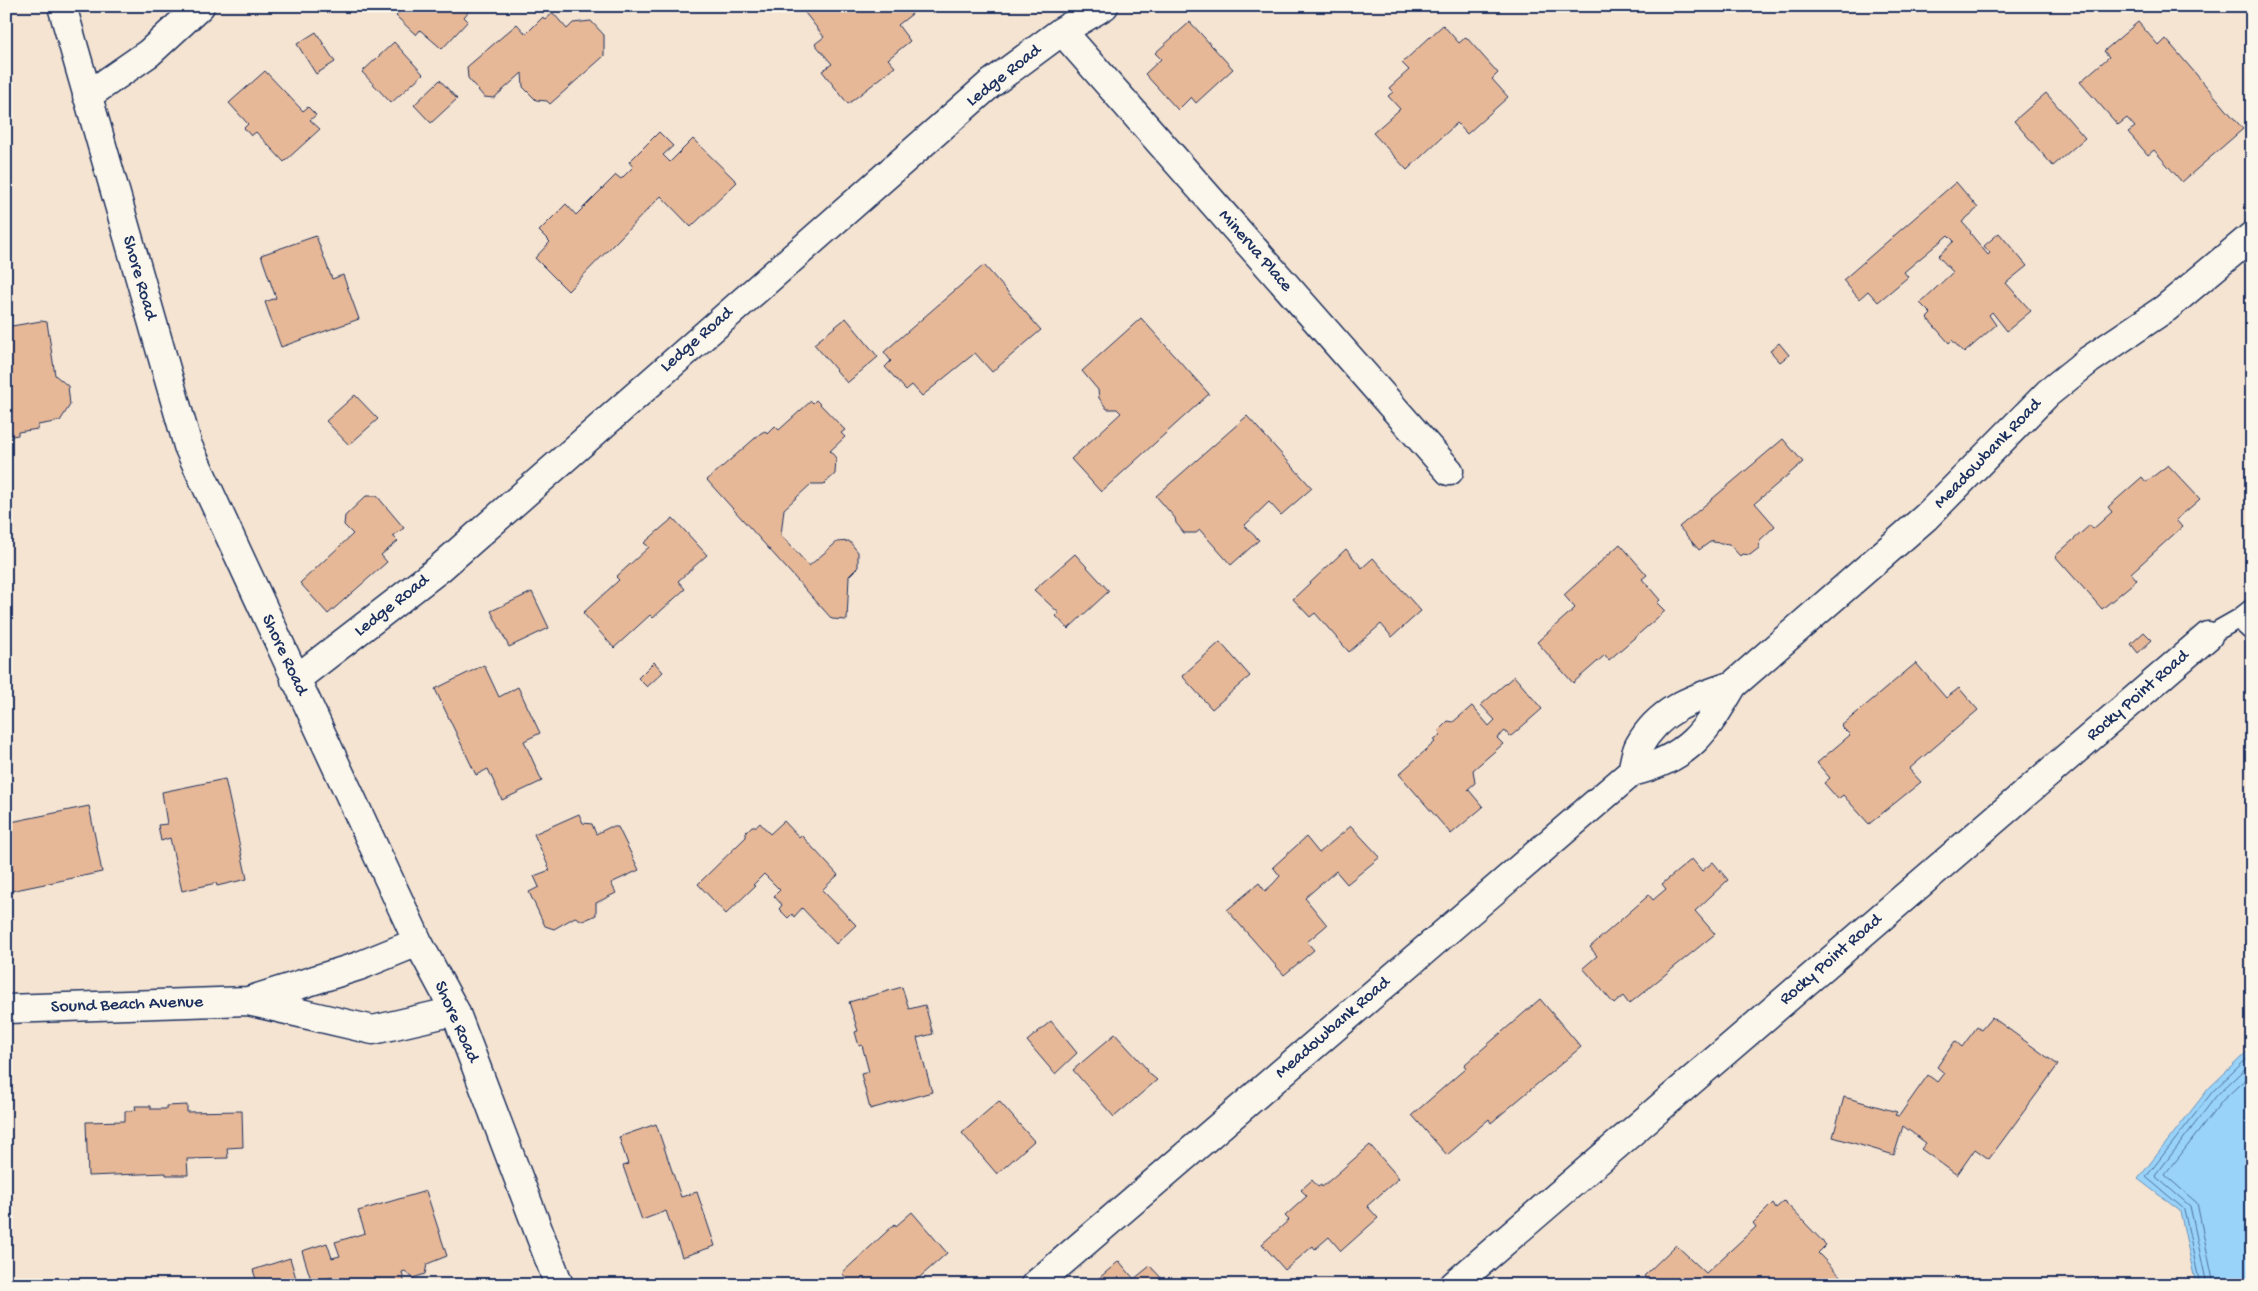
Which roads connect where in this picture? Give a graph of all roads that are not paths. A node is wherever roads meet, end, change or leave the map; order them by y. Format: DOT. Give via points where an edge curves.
graph roads {
  1 [pos="62,6"];
  2 [pos="200,6"];
  3 [pos="1104,6"];
  4 [pos="1062,31"];
  5 [pos="86,96"];
  6 [pos="2252,236"];
  7 [pos="1449,471"];
  8 [pos="2252,608"];
  9 [pos="2238,620"];
  10 [pos="2252,632"];
  11 [pos="2208,636"];
  12 [pos="295,680"];
  13 [pos="1734,685"];
  14 [pos="1632,772"];
  15 [pos="418,942"];
  16 [pos="248,1000"];
  17 [pos="6,1009"];
  18 [pos="455,1012"];
  19 [pos="559,1285"];
  20 [pos="1035,1285"];
  21 [pos="1454,1285"];
  1 -- 5 [label="street, Shore Road"];
  2 -- 5 [label="street" via="148,53"];
  3 -- 4 [label="street, Ledge Road"];
  4 -- 7 [label="street, Minerva Place"];
  4 -- 12 [label="street, Ledge Road" via="989,85 439,569"];
  5 -- 12 [label="street, Shore Road" via="188,446"];
  6 -- 13 [label="street, Meadowbank Road" via="2166,308 2089,360 2048,393 1926,518"];
  8 -- 9 [label="lane"];
  9 -- 10 [label="lane"];
  9 -- 11 [label="lane"];
  11 -- 21 [label="street, Rocky Point Road"];
  12 -- 15 [label="street, Shore Road"];
  13 -- 14 [label="street, Meadowbank Road" via="1713,719 1690,747 1656,766"];
  13 -- 14 [label="street, Meadowbank Road" via="1693,699 1660,718 1638,747"];
  14 -- 20 [label="street, Meadowbank Road"];
  15 -- 16 [label="street, Sound Beach Avenue" via="359,966"];
  15 -- 18 [label="street, Shore Road"];
  16 -- 17 [label="street, Sound Beach Avenue"];
  16 -- 18 [label="street, Sound Beach Avenue" via="373,1030"];
  18 -- 19 [label="street, Shore Road"];
}
